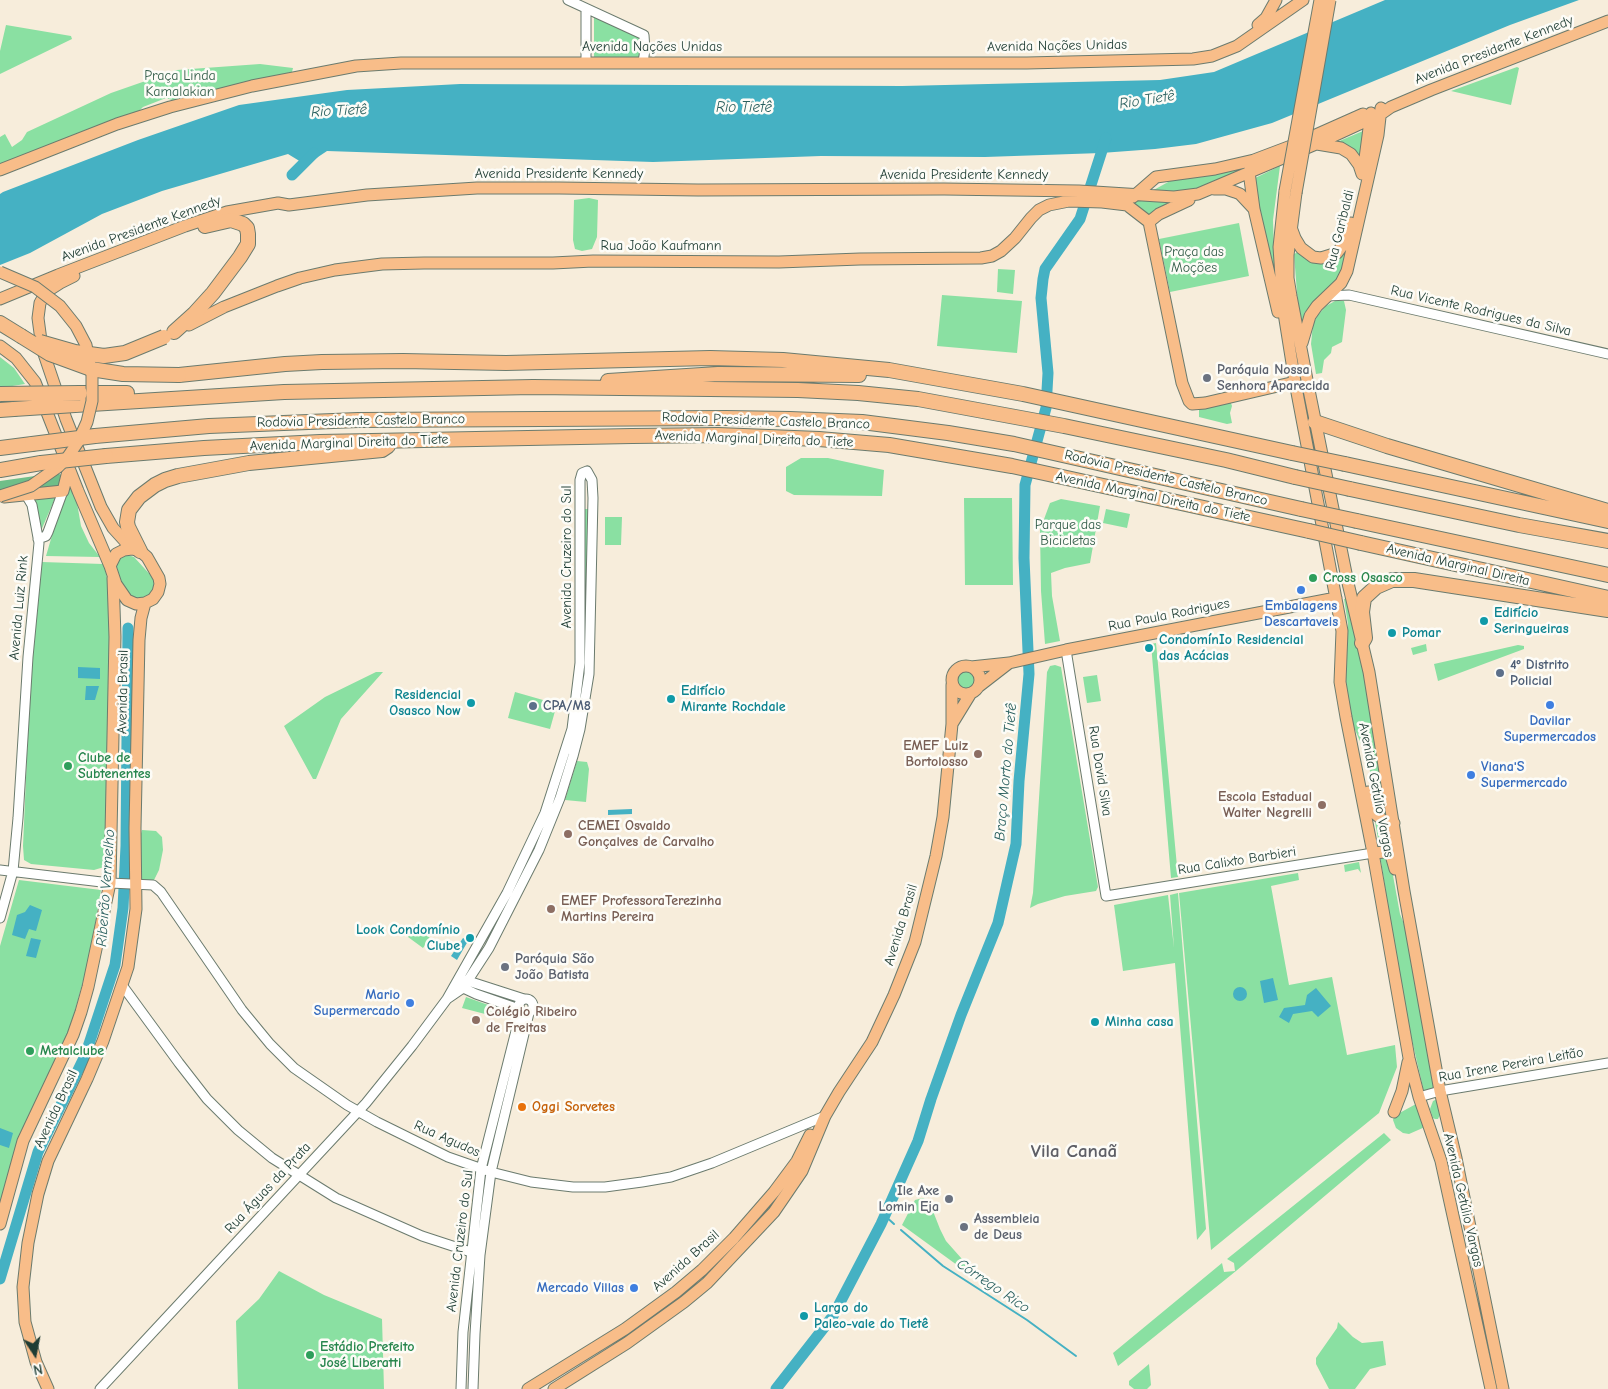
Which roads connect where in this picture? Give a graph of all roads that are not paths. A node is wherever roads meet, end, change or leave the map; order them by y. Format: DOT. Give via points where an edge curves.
graph roads {
  1 [pos="568,0"];
  2 [pos="1276,0"];
  3 [pos="1285,0"];
  4 [pos="1320,0"];
  5 [pos="1330,0"];
  6 [pos="1300,2"];
  7 [pos="586,9"];
  8 [pos="1607,22"];
  9 [pos="1237,46"];
  10 [pos="586,62"];
  11 [pos="643,62"];
  12 [pos="1379,111"];
  13 [pos="1316,144"];
  14 [pos="1254,160"];
  15 [pos="0,170"];
  16 [pos="1249,172"];
  17 [pos="1362,176"];
  18 [pos="1212,189"];
  19 [pos="1290,192"];
  20 [pos="1198,194"];
  21 [pos="1135,195"];
  22 [pos="1122,204"];
  23 [pos="289,205"];
  24 [pos="1254,209"];
  25 [pos="1150,222"];
  26 [pos="204,226"];
  27 [pos="1291,226"];
  28 [pos="0,272"];
  29 [pos="1345,278"];
  30 [pos="1327,296"];
  31 [pos="1349,296"];
  32 [pos="0,299"];
  33 [pos="0,323"];
  34 [pos="189,325"];
  35 [pos="1288,334"];
  36 [pos="169,335"];
  37 [pos="20,336"];
  38 [pos="0,346"];
  39 [pos="1300,348"];
  40 [pos="1608,354"];
  41 [pos="889,370"];
  42 [pos="1295,382"];
  43 [pos="533,387"];
  44 [pos="0,394"];
  45 [pos="78,399"];
  46 [pos="6,411"];
  47 [pos="1315,422"];
  48 [pos="395,442"];
  49 [pos="0,448"];
  50 [pos="69,467"];
  51 [pos="0,470"];
  52 [pos="63,491"];
  53 [pos="26,495"];
  54 [pos="0,497"];
  55 [pos="1608,511"];
  56 [pos="1608,521"];
  57 [pos="1309,531"];
  58 [pos="38,539"];
  59 [pos="1608,540"];
  60 [pos="136,550"];
  61 [pos="110,566"];
  62 [pos="1608,575"];
  63 [pos="114,578"];
  64 [pos="1336,598"];
  65 [pos="1608,598"];
  66 [pos="145,603"];
  67 [pos="1608,610"];
  68 [pos="1362,643"];
  69 [pos="1066,650"];
  70 [pos="1012,662"];
  71 [pos="971,667"];
  72 [pos="952,685"];
  73 [pos="975,690"];
  74 [pos="952,724"];
  75 [pos="1351,736"];
  76 [pos="550,814"];
  77 [pos="1394,823"];
  78 [pos="1373,853"];
  79 [pos="0,870"];
  80 [pos="13,871"];
  81 [pos="110,883"];
  82 [pos="136,884"];
  83 [pos="1404,892"];
  84 [pos="1106,896"];
  85 [pos="0,918"];
  86 [pos="461,982"];
  87 [pos="122,985"];
  88 [pos="524,999"];
  89 [pos="523,1011"];
  90 [pos="1409,1058"];
  91 [pos="1608,1063"];
  92 [pos="1440,1090"];
  93 [pos="1419,1097"];
  94 [pos="359,1111"];
  95 [pos="1394,1112"];
  96 [pos="1445,1114"];
  97 [pos="825,1116"];
  98 [pos="803,1126"];
  99 [pos="1431,1129"];
  100 [pos="809,1136"];
  101 [pos="481,1169"];
  102 [pos="492,1172"];
  103 [pos="298,1175"];
  104 [pos="0,1224"];
  105 [pos="471,1252"];
  106 [pos="480,1255"];
  107 [pos="48,1389"];
  108 [pos="100,1389"];
  109 [pos="461,1389"];
  110 [pos="473,1389"];
  111 [pos="528,1389"];
  112 [pos="554,1389"];
  113 [pos="1491,1389"];
  114 [pos="1503,1389"];
  1 -- 7 [label="street"];
  2 -- 9 [label="main road" via="1266,18"];
  3 -- 6 [label="main road" via="1290,4"];
  4 -- 19 [label="main road, bridge"];
  5 -- 19 [label="main road, bridge"];
  6 -- 9 [label="main road, Avenida Nações Unidas"];
  7 -- 10 [label="street"];
  7 -- 11 [label="street" via="644,35"];
  8 -- 12 [label="main road, Avenida Presidente Kennedy"];
  9 -- 11 [label="main road, Avenida Nações Unidas" via="1212,56 1193,59"];
  10 -- 11 [label="main road, Avenida Nações Unidas"];
  10 -- 15 [label="main road, Avenida Nações Unidas" via="356,66 252,86 170,107"];
  12 -- 13 [label="main road, Avenida Presidente Kennedy"];
  12 -- 14 [label="main road, Avenida Presidente Kennedy"];
  12 -- 17 [label="main road, Rua Garibaldi"];
  12 -- 29 [label="main road, Rua Garibaldi" via="1378,135"];
  13 -- 16 [label="main road, Avenida Presidente Kennedy"];
  13 -- 17 [label="main road" via="1341,148 1351,154"];
  14 -- 16 [label="main road"];
  14 -- 21 [label="main road, Avenida Presidente Kennedy" via="1156,177"];
  16 -- 18 [label="main road, Avenida Presidente Kennedy"];
  16 -- 24 [label="main road"];
  17 -- 27 [label="main road, Rua Garibaldi" via="1348,236 1337,252 1321,258 1313,257 1299,246"];
  18 -- 20 [label="main road, Avenida Presidente Kennedy"];
  18 -- 24 [label="main road" via="1236,192"];
  19 -- 27 [label="main road, Avenida Getúlio Vargas"];
  19 -- 35 [label="main road, Avenida Getúlio Vargas" via="1279,246"];
  20 -- 21 [label="main road, Avenida Presidente Kennedy" via="1174,197"];
  20 -- 25 [label="main road"];
  21 -- 22 [label="main road, Avenida Presidente Kennedy"];
  21 -- 23 [label="main road, Avenida Presidente Kennedy" via="944,189 477,188 367,195"];
  22 -- 25 [label="main road" via="1134,208"];
  22 -- 34 [label="main road, Rua João Kaufmann" via="1069,201 1049,205 1039,210 1008,246 992,256 981,258 424,263 335,270 277,286"];
  23 -- 26 [label="main road, Avenida Brasil"];
  23 -- 32 [label="main road, Avenida Presidente Kennedy" via="278,203 227,212"];
  24 -- 35 [label="main road" via="1277,308"];
  25 -- 42 [label="main road" via="1188,401 1192,404 1205,403"];
  26 -- 36 [label="highway" via="231,220 238,222 247,228 248,244 213,293"];
  26 -- 60 [label="main road, Avenida Brasil" via="60,283 46,292 38,310 42,348 86,473 106,518"];
  27 -- 39 [label="main road, Avenida Getúlio Vargas" via="1288,278"];
  28 -- 54 [label="main road, bridge" via="52,298 68,316 86,345 92,375 92,401 87,422 72,452 58,467 31,486"];
  29 -- 30 [label="main road, Rua Garibaldi"];
  29 -- 31 [label="street"];
  30 -- 31 [label="street, Rua Vicente Rodrigues da Silva"];
  30 -- 39 [label="main road, Rua Garibaldi" via="1310,316"];
  31 -- 40 [label="street, Rua Vicente Rodrigues da Silva"];
  33 -- 37 [label="highway"];
  34 -- 36 [label="highway"];
  35 -- 42 [label="main road, Avenida Getúlio Vargas"];
  36 -- 37 [label="highway, bridge" via="125,352 104,356 75,352"];
  37 -- 41 [label="highway, bridge" via="50,354 91,370 123,374 180,375 322,362 710,358 784,360"];
  38 -- 50 [label="main road, Avenida Brasil" via="16,358 35,382"];
  39 -- 47 [label="main road, Avenida Getúlio Vargas"];
  41 -- 43 [label="highway" via="875,375 718,374"];
  41 -- 56 [label="highway, bridge" via="1064,402"];
  42 -- 64 [label="main road, Avenida Getúlio Vargas"];
  43 -- 45 [label="highway, Rodovia Presidente Castelo Branco" via="222,396 215,392"];
  43 -- 59 [label="highway, Rodovia Presidente Castelo Branco, bridge" via="798,390 918,399 1064,426 1350,489"];
  44 -- 45 [label="highway, bridge"];
  45 -- 46 [label="highway, bridge"];
  47 -- 55 [label="highway"];
  47 -- 68 [label="main road, Avenida Getúlio Vargas"];
  48 -- 51 [label="highway, Avenida Marginal Direita do Tiete, bridge" via="204,448 41,463"];
  48 -- 57 [label="highway, Avenida Marginal Direita do Tiete" via="632,436 787,437 889,445 1012,466"];
  48 -- 60 [label="highway" via="382,450 249,463 165,480 139,497 129,510 127,522"];
  49 -- 62 [label="highway, Rodovia Presidente Castelo Branco, bridge" via="209,426 318,421 726,418 862,422 1056,452"];
  50 -- 52 [label="main road"];
  50 -- 61 [label="main road, Avenida Brasil"];
  52 -- 53 [label="main road"];
  52 -- 58 [label="street, Avenida Luiz Rink" via="46,536"];
  53 -- 54 [label="main road"];
  53 -- 58 [label="street, Avenida Luiz Rink" via="33,511"];
  57 -- 65 [label="highway, Avenida Marginal Direita, bridge"];
  58 -- 80 [label="street, Avenida Luiz Rink"];
  60 -- 61 [label="main road" via="116,554"];
  60 -- 66 [label="main road, Avenida Brasil" via="147,557 159,578 156,596"];
  61 -- 63 [label="main road, Avenida Brasil"];
  63 -- 66 [label="main road, Avenida Brasil" via="127,600"];
  63 -- 81 [label="main road, Avenida Brasil"];
  64 -- 69 [label="main road, Rua Paula Rodrigues"];
  64 -- 75 [label="main road, Avenida Getúlio Vargas" via="1342,631 1340,682"];
  66 -- 82 [label="main road, Avenida Brasil" via="139,640"];
  67 -- 68 [label="highway" via="1414,580 1392,580 1364,598 1365,638"];
  68 -- 77 [label="main road, Avenida Getúlio Vargas"];
  69 -- 70 [label="main road, Rua Paula Rodrigues"];
  69 -- 84 [label="street, Rua David Silva"];
  70 -- 71 [label="main road, Rua Paula Rodrigues"];
  70 -- 73 [label="main road, Rua Paula Rodrigues"];
  71 -- 72 [label="main road" via="958,668 952,676"];
  71 -- 73 [label="main road" via="980,678"];
  72 -- 73 [label="main road" via="962,694"];
  72 -- 74 [label="main road, Avenida Brasil"];
  73 -- 74 [label="main road, Avenida Brasil"];
  74 -- 97 [label="main road, Avenida Brasil" via="941,831 915,942 872,1042"];
  75 -- 77 [label="main road" via="1357,746 1374,813 1384,821"];
  75 -- 78 [label="main road, Avenida Getúlio Vargas"];
  76 -- 76 [label="street, Avenida Cruzeiro do Sul" via="578,738 588,685 593,498 592,480 587,471 582,473 580,480 581,628 577,697"];
  76 -- 86 [label="street" via="539,850 489,948"];
  77 -- 83 [label="main road, Avenida Getúlio Vargas"];
  78 -- 83 [label="main road" via="1391,855"];
  78 -- 84 [label="street, Rua Calixto Barbieri"];
  78 -- 90 [label="main road, Avenida Getúlio Vargas"];
  79 -- 80 [label="street"];
  80 -- 81 [label="street"];
  80 -- 85 [label="street, Avenida Luiz Rink"];
  81 -- 82 [label="street"];
  81 -- 104 [label="main road, Avenida Brasil" via="81,1012 73,1036 22,1141"];
  82 -- 87 [label="main road, Avenida Brasil" via="132,942"];
  82 -- 94 [label="street, Rua Agudos" via="152,884 161,892 242,1010 270,1044 294,1068"];
  83 -- 92 [label="main road, Avenida Getúlio Vargas"];
  86 -- 88 [label="street"];
  86 -- 89 [label="street"];
  86 -- 94 [label="street, Rua Águas da Prata"];
  87 -- 103 [label="street" via="207,1099 238,1130"];
  87 -- 107 [label="main road, Avenida Brasil" via="87,1079 48,1161 31,1226 23,1287 24,1315 36,1362"];
  88 -- 89 [label="street" via="519,1004"];
  88 -- 89 [label="street" via="533,1003 533,1009"];
  89 -- 101 [label="street, Avenida Cruzeiro do Sul"];
  89 -- 102 [label="street, Avenida Cruzeiro do Sul"];
  90 -- 93 [label="main road, Avenida Getúlio Vargas"];
  90 -- 95 [label="main road"];
  91 -- 92 [label="street, Rua Irene Pereira Leitão"];
  92 -- 93 [label="street, Rua Irene Pereira Leitão"];
  92 -- 96 [label="main road, Avenida Getúlio Vargas"];
  93 -- 99 [label="main road, Avenida Getúlio Vargas"];
  94 -- 101 [label="street, Rua Agudos"];
  94 -- 103 [label="street, Rua Águas da Prata"];
  96 -- 99 [label="main road"];
  96 -- 114 [label="main road, Avenida Getúlio Vargas"];
  97 -- 98 [label="street, Rua Agudos"];
  97 -- 100 [label="main road, Avenida Brasil"];
  97 -- 112 [label="main road, Avenida Brasil" via="802,1171 774,1212 707,1283 639,1334"];
  98 -- 100 [label="main road"];
  98 -- 102 [label="street, Rua Agudos" via="671,1177 620,1186 550,1185"];
  99 -- 113 [label="main road, Avenida Getúlio Vargas" via="1441,1161"];
  100 -- 111 [label="main road, Avenida Brasil" via="797,1161 774,1192 702,1270 625,1329"];
  101 -- 102 [label="street, Rua Agudos"];
  101 -- 105 [label="street, Avenida Cruzeiro do Sul"];
  102 -- 106 [label="street, Avenida Cruzeiro do Sul"];
  103 -- 105 [label="street" via="376,1217"];
  103 -- 108 [label="street, Rua Águas da Prata"];
  105 -- 106 [label="street"];
  105 -- 109 [label="street, Avenida Cruzeiro do Sul"];
  106 -- 110 [label="street, Avenida Cruzeiro do Sul"];
}
